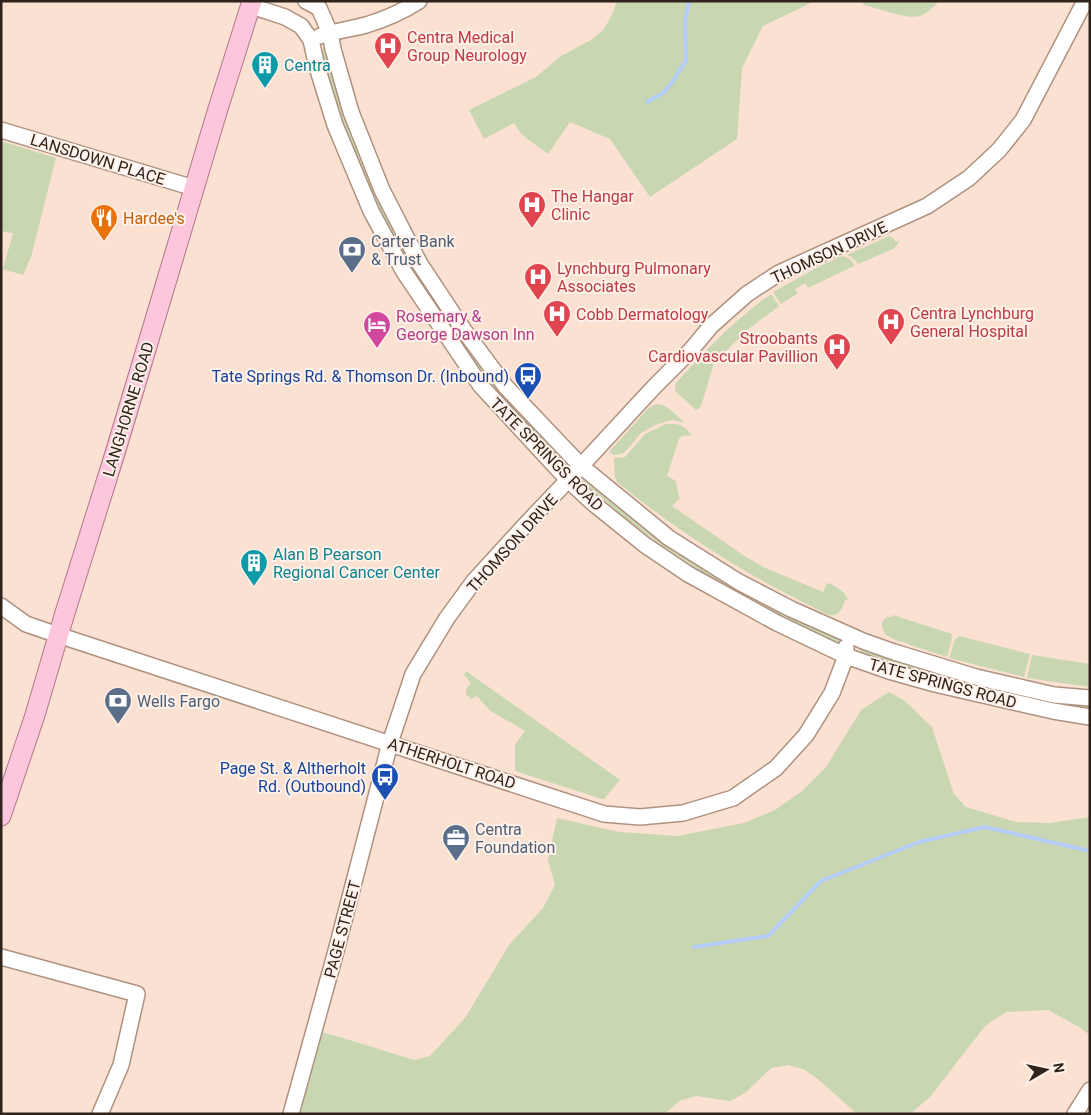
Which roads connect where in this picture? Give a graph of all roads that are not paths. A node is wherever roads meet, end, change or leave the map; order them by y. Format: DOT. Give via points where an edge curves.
graph roads {
  1 [pos="306,1"];
  2 [pos="420,1"];
  3 [pos="1085,1"];
  4 [pos="252,4"];
  5 [pos="330,33"];
  6 [pos="311,40"];
  7 [pos="1,130"];
  8 [pos="194,188"];
  9 [pos="581,466"];
  10 [pos="568,480"];
  11 [pos="1,606"];
  12 [pos="846,633"];
  13 [pos="58,635"];
  14 [pos="863,641"];
  15 [pos="846,656"];
  16 [pos="1090,698"];
  17 [pos="1090,717"];
  18 [pos="390,743"];
  19 [pos="1,816"];
  20 [pos="1,957"];
  21 [pos="1090,1090"];
  22 [pos="100,1114"];
  23 [pos="291,1114"];
  24 [pos="1075,1114"];
  1 -- 5 [label="street, TATE SPRINGS ROAD" via="318,8"];
  2 -- 5 [label="street" via="398,14"];
  3 -- 9 [label="street, THOMSON DRIVE" via="1023,120 999,150 969,178 928,206 779,273 747,294 712,326"];
  4 -- 6 [label="street, TATE SPRINGS ROAD" via="293,21"];
  4 -- 8 [label="main road, LANGHORNE ROAD"];
  5 -- 6 [label="street"];
  5 -- 9 [label="street, TATE SPRINGS ROAD" via="351,112 382,190 420,264 506,387"];
  6 -- 10 [label="street, TATE SPRINGS ROAD" via="335,125 371,211 404,272 480,386"];
  7 -- 8 [label="street, LANSDOWN PLACE"];
  8 -- 13 [label="main road, LANGHORNE ROAD"];
  9 -- 10 [label="street, THOMSON DRIVE"];
  9 -- 12 [label="street, TATE SPRINGS ROAD" via="668,538 739,582"];
  10 -- 15 [label="street, TATE SPRINGS ROAD" via="645,545 688,574"];
  10 -- 18 [label="street, THOMSON DRIVE" via="504,547 447,618 413,674"];
  11 -- 13 [label="street, ATHERHOLT ROAD" via="26,624"];
  12 -- 14 [label="street, TATE SPRINGS ROAD"];
  12 -- 15 [label="street, ATHERHOLT ROAD"];
  13 -- 18 [label="street, ATHERHOLT ROAD"];
  13 -- 19 [label="main road, LANGHORNE ROAD"];
  14 -- 15 [label="street, ATHERHOLT ROAD"];
  14 -- 16 [label="street, TATE SPRINGS ROAD" via="976,678 1054,695"];
  15 -- 17 [label="street, TATE SPRINGS ROAD" via="935,684"];
  15 -- 18 [label="street, ATHERHOLT ROAD" via="832,693 806,736 776,768 733,798 683,813 640,817 604,814"];
  18 -- 23 [label="street, PAGE STREET"];
  20 -- 22 [label="street" via="137,994 121,1065"];
  21 -- 24 [label="street"];
}
